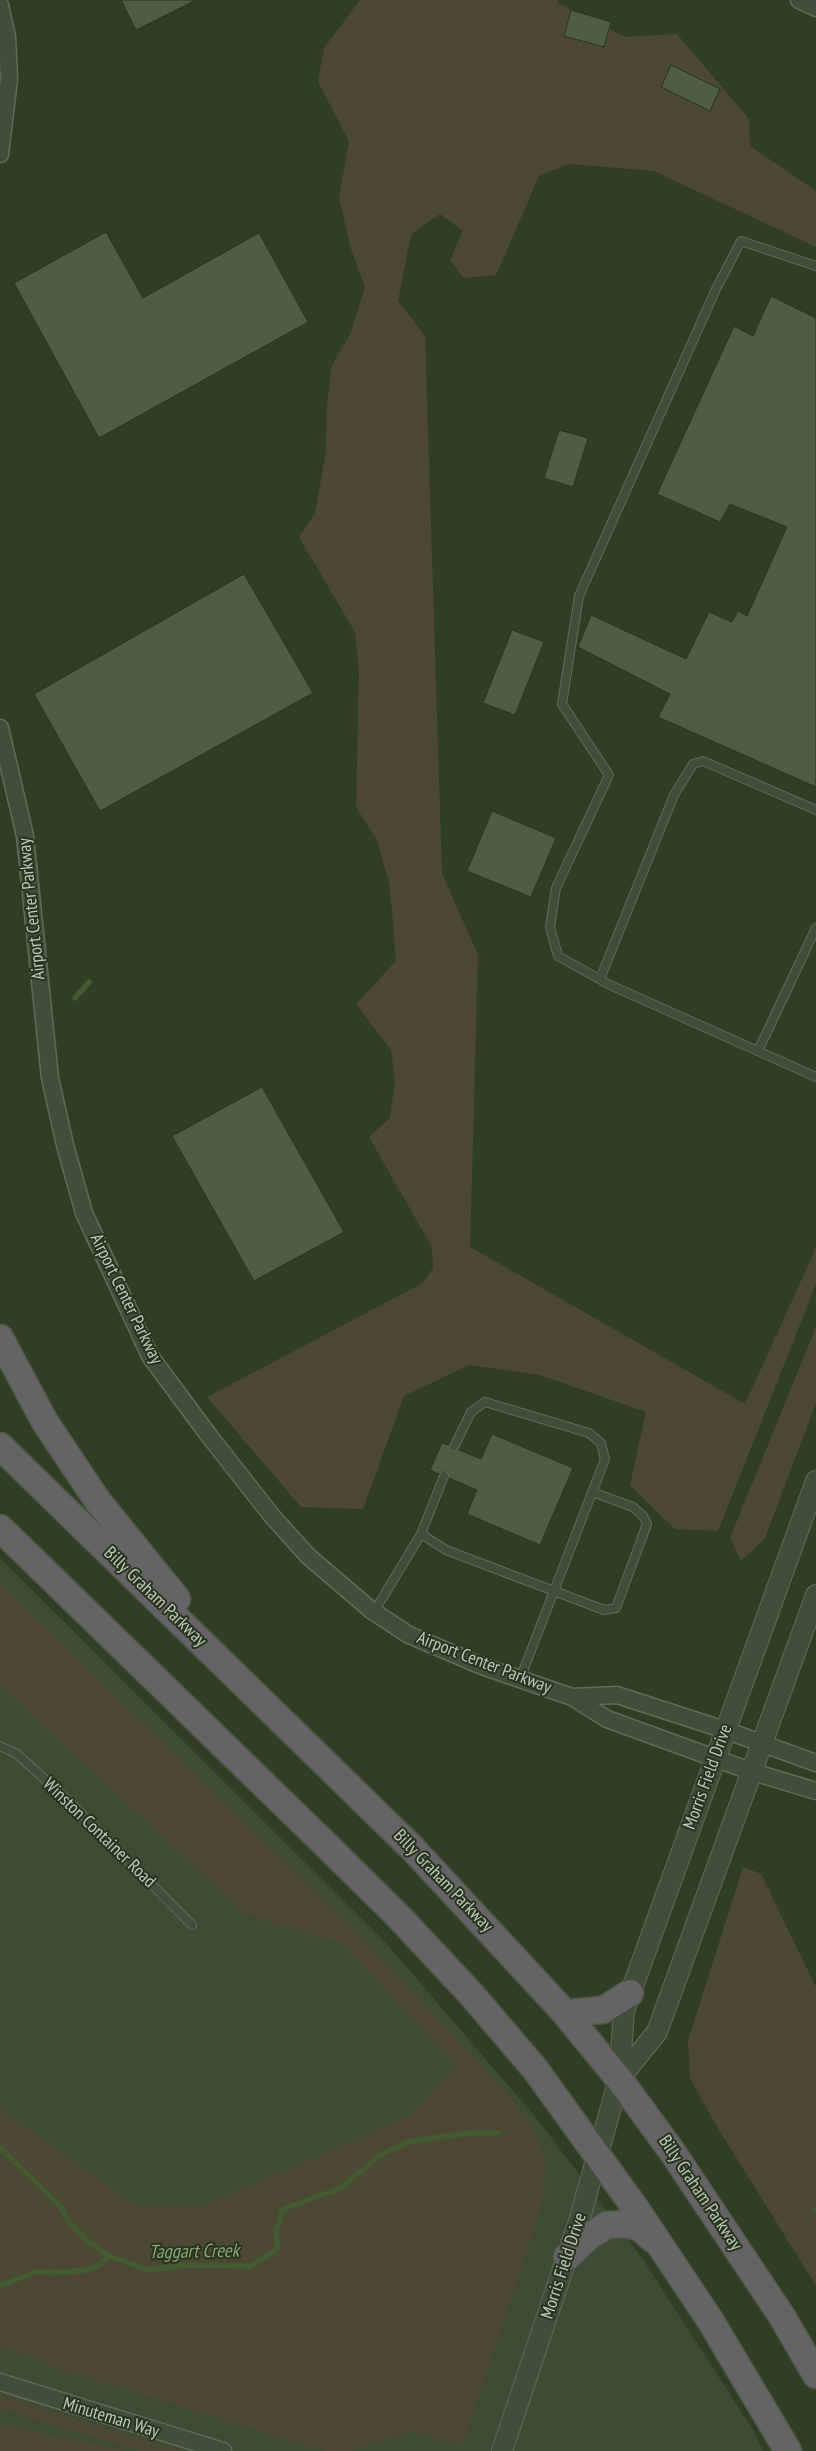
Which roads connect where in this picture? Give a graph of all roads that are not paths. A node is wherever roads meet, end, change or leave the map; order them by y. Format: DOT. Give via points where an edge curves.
graph roads {
  1 [pos="799,0"];
  2 [pos="0,4"];
  3 [pos="816,8"];
  4 [pos="0,154"];
  5 [pos="816,266"];
  6 [pos="0,728"];
  7 [pos="816,810"];
  8 [pos="816,928"];
  9 [pos="600,979"];
  10 [pos="758,1051"];
  11 [pos="816,1077"];
  12 [pos="0,1338"];
  13 [pos="0,1446"];
  14 [pos="454,1447"];
  15 [pos="444,1476"];
  16 [pos="816,1481"];
  17 [pos="592,1492"];
  18 [pos="0,1528"];
  19 [pos="421,1534"];
  20 [pos="554,1590"];
  21 [pos="816,1595"];
  22 [pos="374,1612"];
  23 [pos="520,1678"];
  24 [pos="572,1697"];
  25 [pos="260,1700"];
  26 [pos="725,1730"];
  27 [pos="763,1743"];
  28 [pos="0,1746"];
  29 [pos="714,1758"];
  30 [pos="816,1763"];
  31 [pos="753,1772"];
  32 [pos="816,1791"];
  33 [pos="192,1925"];
  34 [pos="630,1993"];
  35 [pos="564,2013"];
  36 [pos="619,2079"];
  37 [pos="598,2155"];
  38 [pos="659,2244"];
  39 [pos="567,2258"];
  40 [pos="816,2375"];
  41 [pos="0,2382"];
  42 [pos="223,2451"];
  43 [pos="502,2451"];
  44 [pos="788,2451"];
  1 -- 3 [label="street"];
  2 -- 4 [label="street" via="9,79"];
  5 -- 9 [label="lane" via="741,241 716,289 580,596 562,704 609,776 556,888 550,927 558,956"];
  6 -- 22 [label="street, Airport Center Parkway" via="25,836 50,1078 84,1213 150,1356 272,1516 308,1556"];
  7 -- 9 [label="lane" via="702,761 693,764 674,795"];
  8 -- 10 [label="lane"];
  9 -- 10 [label="lane"];
  10 -- 11 [label="lane"];
  12 -- 25 [label="highway" via="46,1422 97,1500"];
  13 -- 25 [label="highway, Billy Graham Parkway"];
  14 -- 17 [label="lane" via="471,1412 485,1402 589,1432 601,1443 605,1459"];
  15 -- 19 [label="lane"];
  16 -- 26 [label="street, Morris Field Drive"];
  17 -- 20 [label="lane"];
  17 -- 20 [label="lane" via="633,1507 647,1524 616,1608 604,1610"];
  18 -- 37 [label="highway" via="399,1917 471,1994 535,2070"];
  19 -- 20 [label="lane" via="446,1550"];
  19 -- 22 [label="lane"];
  20 -- 23 [label="lane"];
  21 -- 27 [label="street, Morris Field Drive"];
  22 -- 23 [label="street, Airport Center Parkway" via="409,1635 482,1666"];
  23 -- 24 [label="street, Airport Center Parkway"];
  24 -- 26 [label="street, Airport Center Parkway" via="617,1695"];
  24 -- 29 [label="street, Airport Center Parkway" via="608,1719"];
  25 -- 35 [label="highway, Billy Graham Parkway" via="414,1848"];
  26 -- 27 [label="street, Airport Center Parkway"];
  26 -- 29 [label="street, Morris Field Drive"];
  27 -- 30 [label="street, Airport Center Parkway"];
  27 -- 31 [label="street, Morris Field Drive"];
  28 -- 33 [label="lane, Winston Container Road" via="16,1754 72,1804"];
  29 -- 31 [label="street, Airport Center Parkway"];
  29 -- 34 [label="street, Morris Field Drive"];
  31 -- 32 [label="street, Airport Center Parkway"];
  31 -- 36 [label="street, Morris Field Drive" via="657,2032"];
  34 -- 35 [label="highway" via="603,2010"];
  34 -- 36 [label="street, Morris Field Drive" via="624,2011"];
  35 -- 36 [label="highway, Billy Graham Parkway"];
  36 -- 37 [label="street, Morris Field Drive"];
  36 -- 40 [label="highway, Billy Graham Parkway" via="721,2222"];
  37 -- 38 [label="highway"];
  37 -- 39 [label="street, Morris Field Drive"];
  38 -- 39 [label="highway" via="640,2228 626,2224 607,2225 588,2237"];
  38 -- 44 [label="highway" via="710,2320"];
  39 -- 43 [label="street, Morris Field Drive"];
  41 -- 42 [label="street, Minuteman Way"];
}
